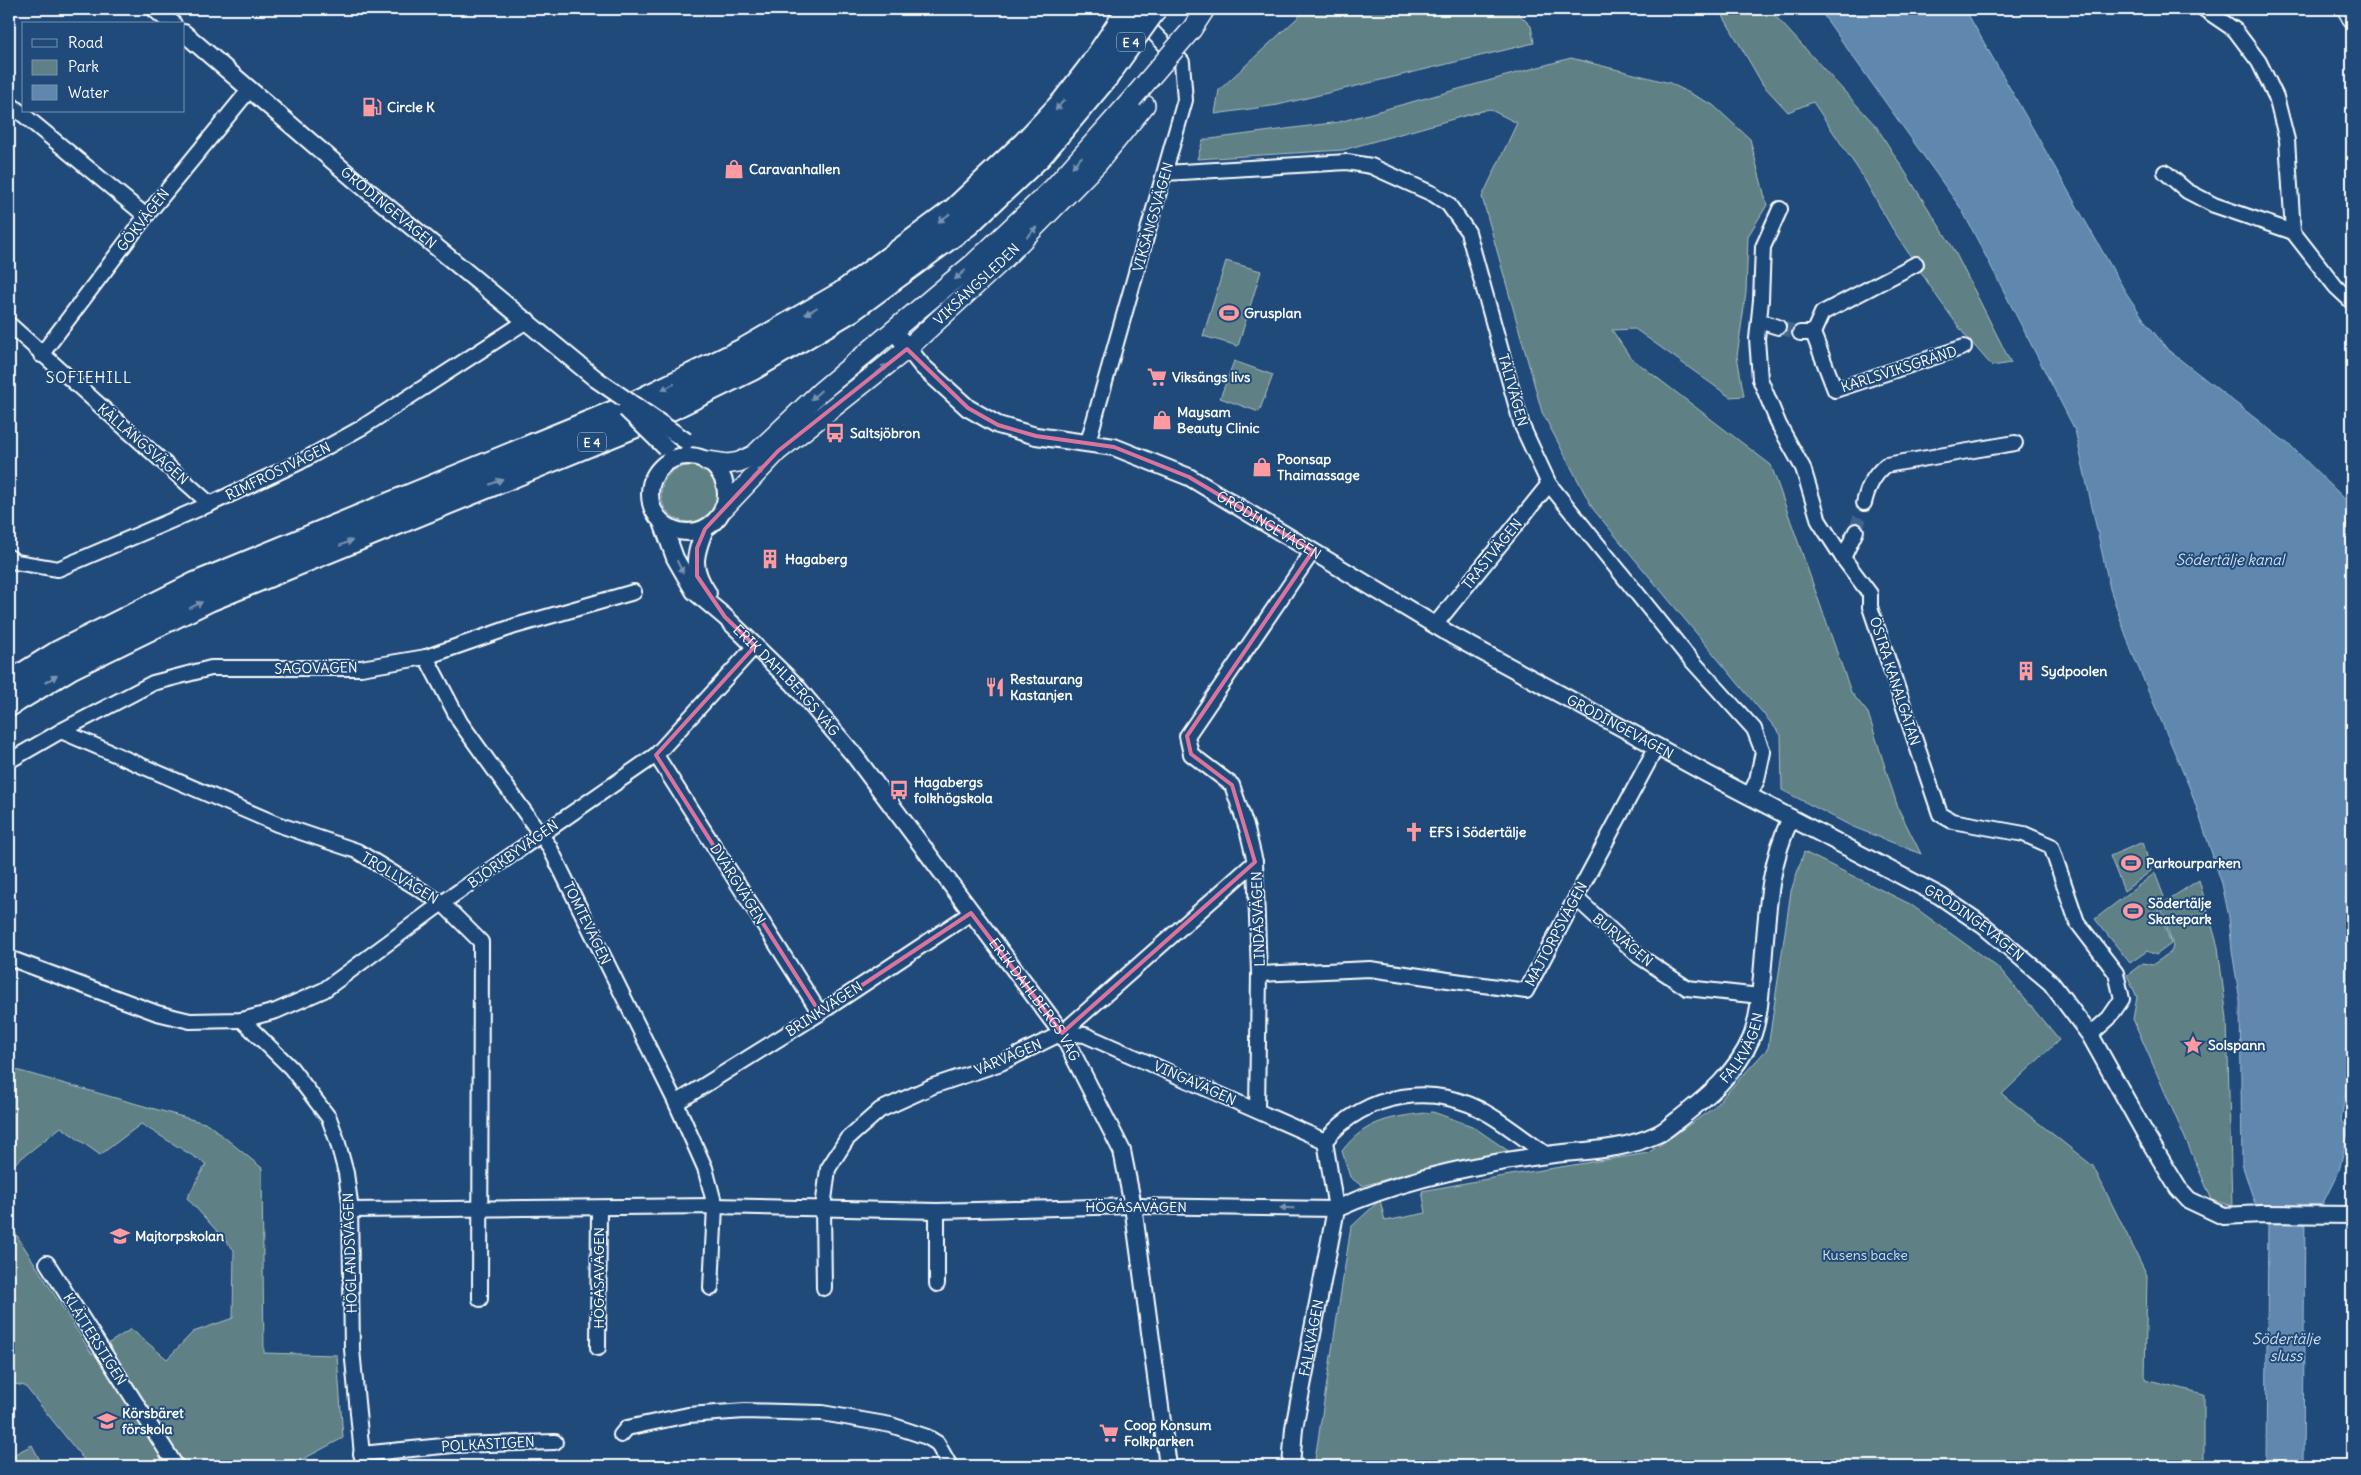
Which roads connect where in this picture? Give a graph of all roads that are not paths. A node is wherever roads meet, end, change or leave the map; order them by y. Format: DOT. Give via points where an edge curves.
graph roads {
  1 [pos="155,9"];
  2 [pos="1130,9"];
  3 [pos="1154,9"];
  4 [pos="1206,9"];
  5 [pos="2204,9"];
  6 [pos="2347,9"];
  7 [pos="2352,18"];
  8 [pos="171,22"];
  9 [pos="185,34"];
  10 [pos="1099,71"];
  11 [pos="250,89"];
  12 [pos="1138,102"];
  13 [pos="9,103"];
  14 [pos="2165,172"];
  15 [pos="1165,173"];
  16 [pos="1780,210"];
  17 [pos="146,216"];
  18 [pos="2293,232"];
  19 [pos="1916,264"];
  20 [pos="2352,302"];
  21 [pos="528,320"];
  22 [pos="1759,321"];
  23 [pos="9,324"];
  24 [pos="1778,327"];
  25 [pos="894,330"];
  26 [pos="1964,347"];
  27 [pos="907,349"];
  28 [pos="41,355"];
  29 [pos="596,379"];
  30 [pos="1088,442"];
  31 [pos="2014,443"];
  32 [pos="704,459"];
  33 [pos="663,464"];
  34 [pos="1549,484"];
  35 [pos="1864,503"];
  36 [pos="210,504"];
  37 [pos="724,508"];
  38 [pos="662,522"];
  39 [pos="704,529"];
  40 [pos="1856,531"];
  41 [pos="1313,551"];
  42 [pos="9,557"];
  43 [pos="1843,558"];
  44 [pos="634,592"];
  45 [pos="725,617"];
  46 [pos="1435,625"];
  47 [pos="756,646"];
  48 [pos="426,658"];
  49 [pos="9,684"];
  50 [pos="9,704"];
  51 [pos="61,731"];
  52 [pos="1657,746"];
  53 [pos="656,755"];
  54 [pos="9,761"];
  55 [pos="1749,796"];
  56 [pos="1791,818"];
  57 [pos="541,835"];
  58 [pos="1256,862"];
  59 [pos="1576,898"];
  60 [pos="442,903"];
  61 [pos="971,913"];
  62 [pos="9,958"];
  63 [pos="1259,974"];
  64 [pos="1760,996"];
  65 [pos="820,1013"];
  66 [pos="242,1020"];
  67 [pos="1062,1033"];
  68 [pos="2090,1035"];
  69 [pos="676,1103"];
  70 [pos="1257,1110"];
  71 [pos="1325,1141"];
  72 [pos="1547,1155"];
  73 [pos="715,1206"];
  74 [pos="1133,1206"];
  75 [pos="599,1208"];
  76 [pos="823,1208"];
  77 [pos="480,1209"];
  78 [pos="1336,1209"];
  79 [pos="350,1210"];
  80 [pos="937,1211"];
  81 [pos="2352,1215"];
  82 [pos="47,1263"];
  83 [pos="937,1284"];
  84 [pos="711,1288"];
  85 [pos="824,1288"];
  86 [pos="480,1299"];
  87 [pos="598,1348"];
  88 [pos="621,1435"];
  89 [pos="555,1442"];
  90 [pos="362,1460"];
  91 [pos="176,1466"];
  92 [pos="950,1466"];
  93 [pos="1168,1466"];
  94 [pos="1291,1466"];
  1 -- 8 [label="street"];
  2 -- 10 [label="highway, E 4, bridge"];
  2 -- 15 [label="street, VIKSÄNGSVÄGEN" via="1182,62 1185,100"];
  3 -- 10 [label="highway, E 4, bridge"];
  4 -- 12 [label="main road, VIKSÄNGSLEDEN, bridge"];
  5 -- 18 [label="street" via="2235,30 2259,62 2276,97 2287,140"];
  6 -- 7 [label="main road"];
  9 -- 11 [label="street, GRÖDINGEVÄGEN"];
  10 -- 49 [label="highway, E 4, one-way" via="954,211 842,294 745,350 624,409 197,584 59,653"];
  50 -- 10 [label="highway, E 4, one-way" via="70,667 209,599 638,424 752,368 850,310 967,224 1039,156"];
  11 -- 17 [label="street, GÖKVÄGEN"];
  11 -- 21 [label="street, GRÖDINGEVÄGEN" via="355,180"];
  12 -- 25 [label="main road, VIKSÄNGSLEDEN, one-way" via="976,262"];
  27 -- 12 [label="main road, VIKSÄNGSLEDEN, one-way" via="1050,214 1098,163"];
  13 -- 17 [label="street"];
  14 -- 18 [label="street" via="2187,191 2214,204"];
  15 -- 30 [label="street, VIKSÄNGSVÄGEN"];
  15 -- 34 [label="street, TÄLTVÄGEN" via="1347,162 1371,166 1448,204 1468,232 1522,426"];
  16 -- 22 [label="street, ÖSTRA KANALGATAN" via="1763,246"];
  17 -- 28 [label="street, GÖKVÄGEN"];
  18 -- 20 [label="street" via="2336,287"];
  19 -- 26 [label="street, KARLSVIKSGRÄND" via="1822,313 1807,333 1835,390"];
  21 -- 29 [label="street, GRÖDINGEVÄGEN"];
  21 -- 36 [label="street, RIMFROSTVÄGEN" via="361,428 300,462"];
  22 -- 24 [label="street"];
  22 -- 43 [label="street, ÖSTRA KANALGATAN" via="1760,379 1803,468 1819,521"];
  23 -- 28 [label="street, KÄLLÄNGSVÄGEN"];
  25 -- 27 [label="street, GRÖDINGEVÄGEN"];
  25 -- 32 [label="main road, VIKSÄNGSLEDEN, one-way" via="820,392 754,455 727,464"];
  27 -- 30 [label="street, GRÖDINGEVÄGEN" via="968,408 998,425 1036,436"];
  37 -- 27 [label="main road, VIKSÄNGSLEDEN, one-way" via="778,452"];
  28 -- 36 [label="street, KÄLLÄNGSVÄGEN"];
  29 -- 32 [label="street, GRÖDINGEVÄGEN, bridge" via="686,441"];
  29 -- 33 [label="street, GRÖDINGEVÄGEN, bridge" via="665,447"];
  30 -- 41 [label="street, GRÖDINGEVÄGEN" via="1114,447 1189,477"];
  31 -- 35 [label="street" via="1886,465 1868,486"];
  32 -- 33 [label="street" via="687,456"];
  32 -- 37 [label="street, GRÖDINGEVÄGEN" via="719,471 726,486"];
  33 -- 38 [label="street, GRÖDINGEVÄGEN" via="652,480 650,494 654,511"];
  34 -- 46 [label="street, TRASTVÄGEN"];
  34 -- 55 [label="street, TÄLTVÄGEN" via="1685,653 1754,729 1763,752 1757,780"];
  36 -- 42 [label="street, RIMFROSTVÄGEN" via="58,568 16,562"];
  37 -- 39 [label="street" via="716,521"];
  38 -- 39 [label="street" via="675,530"];
  38 -- 45 [label="street, ERIK DAHLBERGS VÄG, one-way" via="675,558 694,591"];
  39 -- 45 [label="street, ERIK DAHLBERGS VÄG" via="697,548 697,576"];
  40 -- 43 [label="street"];
  41 -- 46 [label="street, GRÖDINGEVÄGEN"];
  41 -- 58 [label="street, LINDÅSVÄGEN" via="1187,736 1192,754 1232,785"];
  43 -- 68 [label="street, ÖSTRA KANALGATAN" via="1870,594 1870,607 1940,814 1952,821 2024,834 2051,846 2077,922 2116,973 2122,999 2109,1018"];
  44 -- 48 [label="street, SAGOVÄGEN" via="516,626"];
  45 -- 47 [label="street, ERIK DAHLBERGS VÄG"];
  46 -- 52 [label="street, GRÖDINGEVÄGEN"];
  47 -- 53 [label="street, BJÖRKBYVÄGEN"];
  47 -- 61 [label="street, ERIK DAHLBERGS VÄG" via="794,684 854,755"];
  48 -- 51 [label="street, SAGOVÄGEN" via="360,668 211,668 153,683"];
  48 -- 57 [label="street, TOMTEVÄGEN" via="460,722"];
  51 -- 54 [label="street, SAGOVÄGEN"];
  51 -- 60 [label="street, TROLLVÄGEN" via="277,824 356,851"];
  52 -- 55 [label="street, GRÖDINGEVÄGEN"];
  52 -- 59 [label="street, MAJTORPSVÄGEN"];
  53 -- 57 [label="street, BJÖRKBYVÄGEN"];
  53 -- 65 [label="street, DVÄRGVÄGEN"];
  55 -- 56 [label="street, GRÖDINGEVÄGEN"];
  56 -- 64 [label="street, FALKVÄGEN" via="1780,840 1772,874"];
  56 -- 68 [label="street, GRÖDINGEVÄGEN" via="1940,896 1984,926 2051,983"];
  57 -- 60 [label="street, BJÖRKBYVÄGEN"];
  57 -- 69 [label="street, TOMTEVÄGEN"];
  58 -- 63 [label="street, LINDÅSVÄGEN"];
  58 -- 67 [label="street, VÅRVÄGEN"];
  59 -- 63 [label="street, MAJTORPSVÄGEN" via="1526,991 1370,969"];
  59 -- 64 [label="street, BURVÄGEN" via="1639,956 1687,988"];
  60 -- 66 [label="street, BJÖRKBYVÄGEN" via="324,990"];
  60 -- 77 [label="street, TROLLVÄGEN" via="481,942"];
  61 -- 65 [label="street, BRINKVÄGEN"];
  61 -- 67 [label="street, ERIK DAHLBERGS VÄG"];
  62 -- 66 [label="street" via="156,1013 190,1021"];
  63 -- 70 [label="street, LINDÅSVÄGEN"];
  64 -- 72 [label="street, FALKVÄGEN" via="1752,1037 1737,1065 1700,1102 1659,1134 1619,1148"];
  65 -- 69 [label="street, BRINKVÄGEN"];
  66 -- 79 [label="street, HÖGLANDSVÄGEN" via="291,1068 329,1118 346,1173"];
  67 -- 70 [label="street, VINGAVÄGEN" via="1085,1036"];
  67 -- 74 [label="street, ERIK DAHLBERGS VÄG" via="1122,1151"];
  67 -- 76 [label="street, VÅRVÄGEN" via="1000,1063 933,1086 880,1110 847,1139 828,1169"];
  68 -- 81 [label="street, GRÖDINGEVÄGEN" via="2147,1138 2189,1200 2223,1216"];
  69 -- 73 [label="street, TOMTEVÄGEN" via="705,1168"];
  70 -- 71 [label="street, VINGAVÄGEN"];
  71 -- 72 [label="street" via="1337,1126 1372,1104 1422,1094 1452,1099 1489,1114"];
  71 -- 78 [label="street, FALKVÄGEN"];
  72 -- 78 [label="street, FALKVÄGEN" via="1453,1171 1371,1193"];
  73 -- 75 [label="street, HÖGÅSAVÄGEN"];
  73 -- 76 [label="street, HÖGÅSAVÄGEN"];
  73 -- 84 [label="street"];
  78 -- 74 [label="street, HÖGÅSAVÄGEN, one-way"];
  74 -- 80 [label="street, HÖGÅSAVÄGEN"];
  74 -- 93 [label="street, ERIK DAHLBERGS VÄG"];
  75 -- 77 [label="street, HÖGÅSAVÄGEN"];
  75 -- 87 [label="street, HÖGÅSAVÄGEN"];
  76 -- 80 [label="street, HÖGÅSAVÄGEN"];
  76 -- 85 [label="street"];
  77 -- 79 [label="street, HÖGÅSAVÄGEN"];
  77 -- 86 [label="street"];
  78 -- 94 [label="street, FALKVÄGEN" via="1294,1428"];
  79 -- 90 [label="street, HÖGLANDSVÄGEN" via="352,1349"];
  80 -- 83 [label="street"];
  82 -- 91 [label="street, KLÄTTERSTIGEN"];
  88 -- 92 [label="street" via="627,1428 688,1415 745,1411 822,1413 891,1425 928,1437 937,1443"];
  89 -- 90 [label="street, POLKASTIGEN" via="453,1445"];
}
